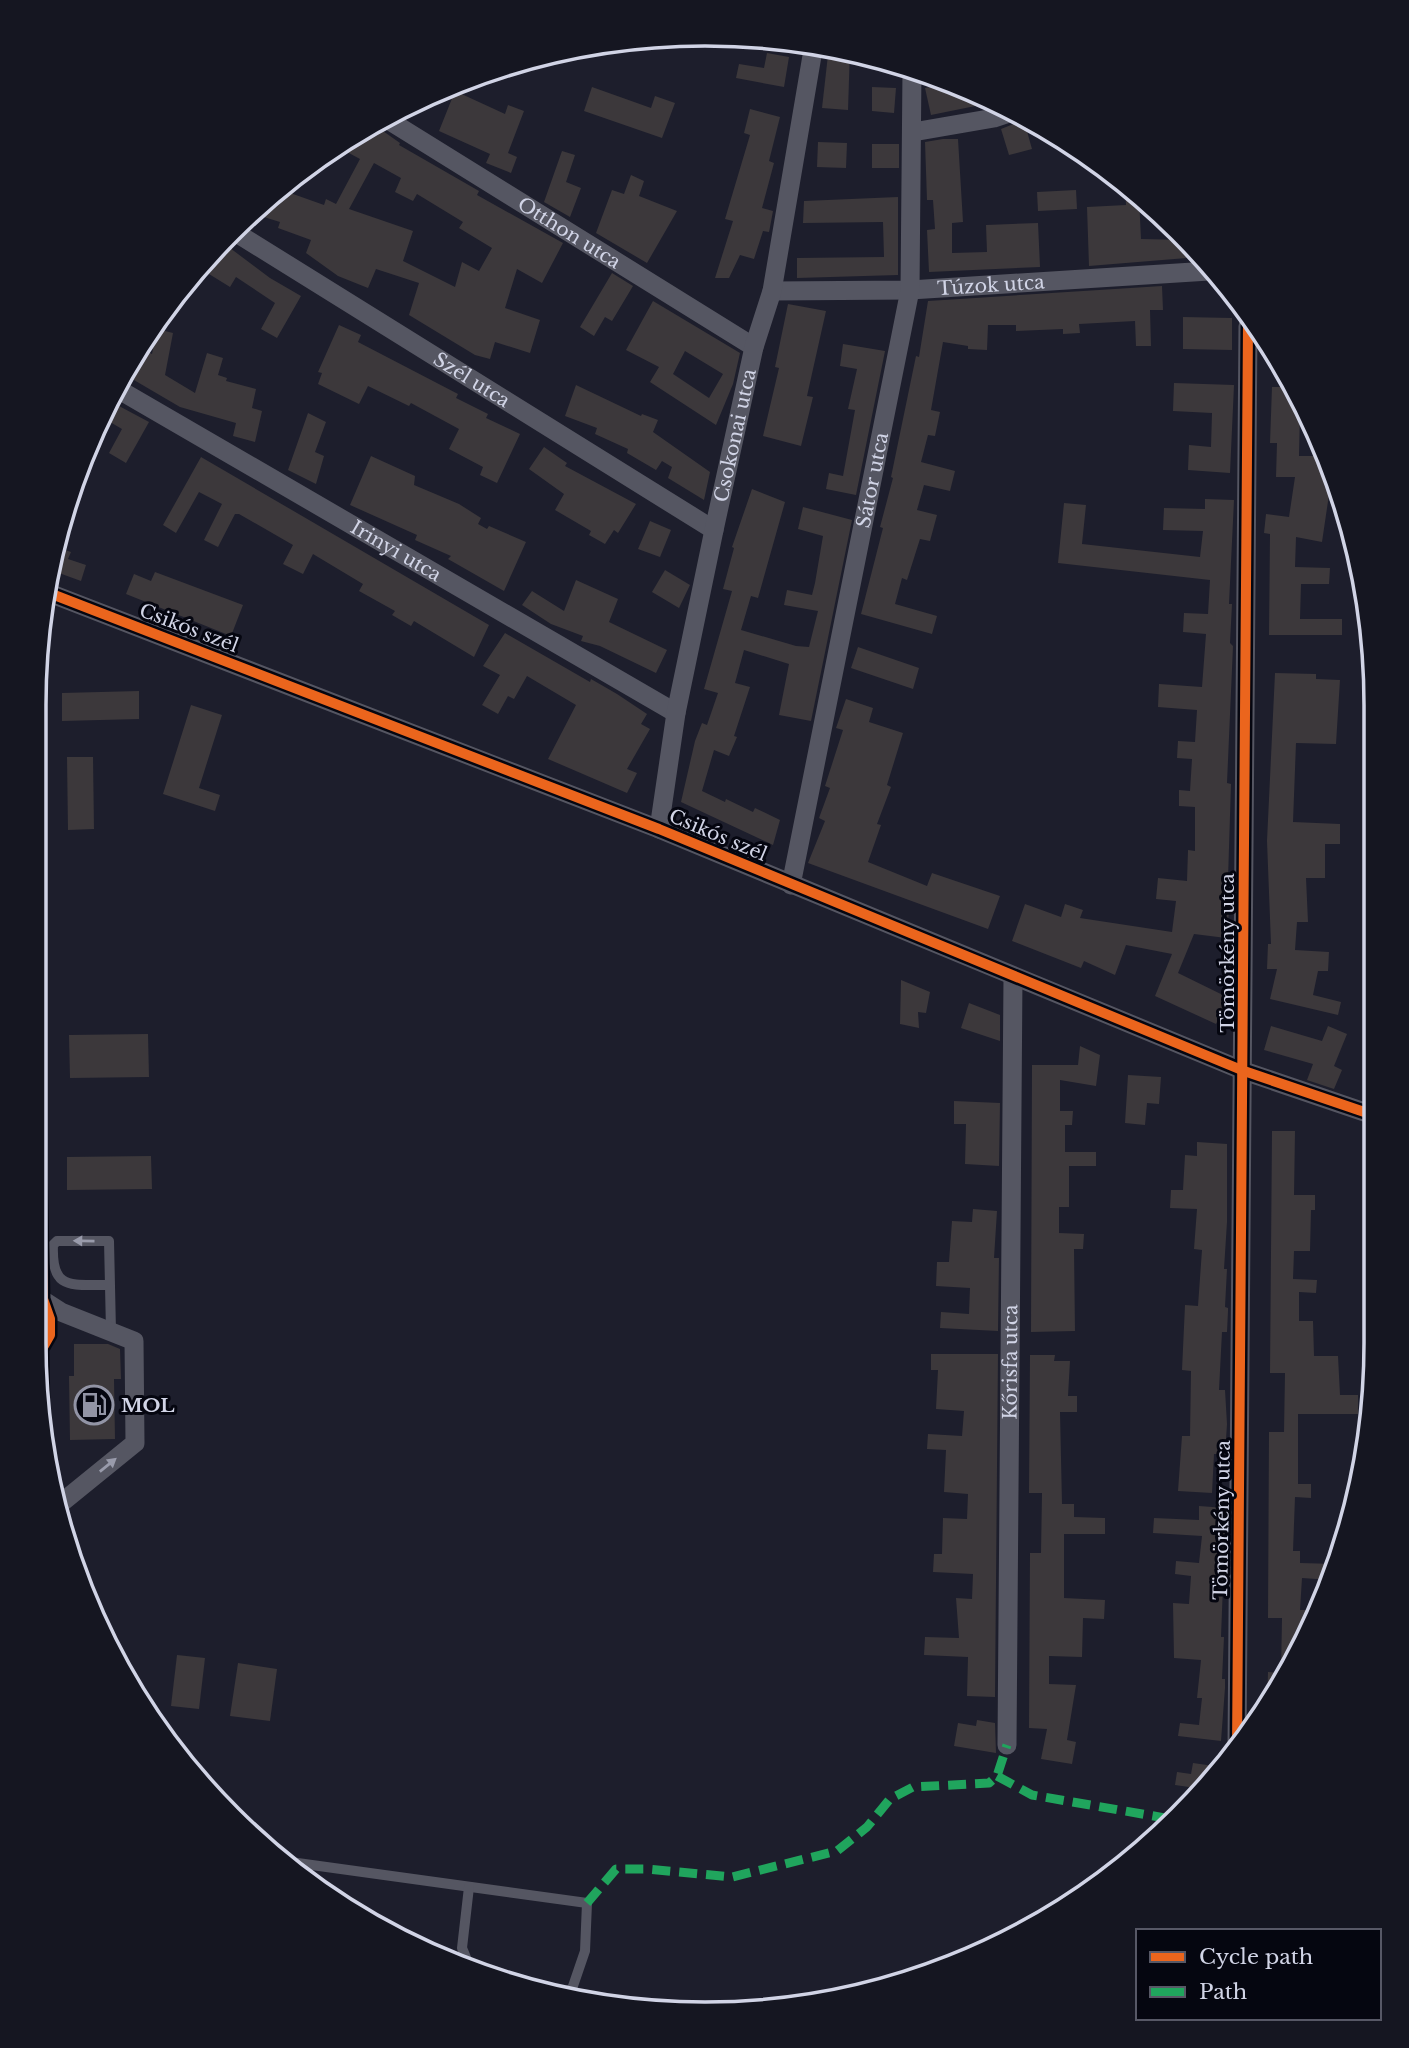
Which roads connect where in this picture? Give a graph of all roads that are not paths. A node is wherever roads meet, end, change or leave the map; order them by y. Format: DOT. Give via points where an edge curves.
graph roads {
  1 [pos="812,55"];
  2 [pos="912,79"];
  3 [pos="1001,116"];
  4 [pos="394,123"];
  5 [pos="914,132"];
  6 [pos="242,236"];
  7 [pos="1201,271"];
  8 [pos="909,290"];
  9 [pos="772,291"];
  10 [pos="1248,332"];
  11 [pos="754,346"];
  12 [pos="124,393"];
  13 [pos="714,530"];
  14 [pos="55,595"];
  15 [pos="676,713"];
  16 [pos="659,830"];
  17 [pos="791,885"];
  18 [pos="1013,977"];
  19 [pos="1244,1071"];
  20 [pos="1364,1112"];
  21 [pos="110,1285"];
  22 [pos="46,1302"];
  23 [pos="111,1331"];
  24 [pos="65,1500"];
  25 [pos="1237,1731"];
  26 [pos="1007,1745"];
  27 [pos="300,1863"];
  28 [pos="469,1887"];
  29 [pos="466,1957"];
  30 [pos="572,1989"];
  1 -- 9 [label="street, Csokonai utca"];
  2 -- 5 [label="street, Sátor utca"];
  3 -- 5 [label="street"];
  4 -- 11 [label="street, Otthon utca"];
  5 -- 8 [label="street, Sátor utca"];
  6 -- 13 [label="street, Szél utca"];
  7 -- 8 [label="street, Túzok utca"];
  8 -- 9 [label="street, Túzok utca"];
  8 -- 17 [label="street, Sátor utca"];
  9 -- 11 [label="street, Csokonai utca"];
  10 -- 19 [label="street, Tömörkény utca"];
  11 -- 13 [label="street, Csokonai utca"];
  12 -- 15 [label="street, Irinyi utca"];
  13 -- 15 [label="street, Csokonai utca"];
  14 -- 16 [label="street, Csikós szél"];
  15 -- 16 [label="street, Csokonai utca"];
  16 -- 17 [label="street, Csikós szél"];
  17 -- 18 [label="street, Csikós szél"];
  18 -- 19 [label="street, Csikós szél"];
  18 -- 26 [label="street, Kőrisfa utca"];
  19 -- 20 [label="street, Csikós szél"];
  19 -- 25 [label="street, Tömörkény utca"];
  21 -- 21 [label="lane, one-way" via="109,1241 57,1241 53,1245 53,1266 60,1280"];
  21 -- 23 [label="lane"];
  22 -- 23 [label="street"];
  24 -- 23 [label="street, one-way" via="135,1443 134,1340"];
  27 -- 28 [label="lane"];
  28 -- 29 [label="lane" via="462,1948"];
  28 -- 30 [label="lane" via="587,1903 585,1951"];
}
